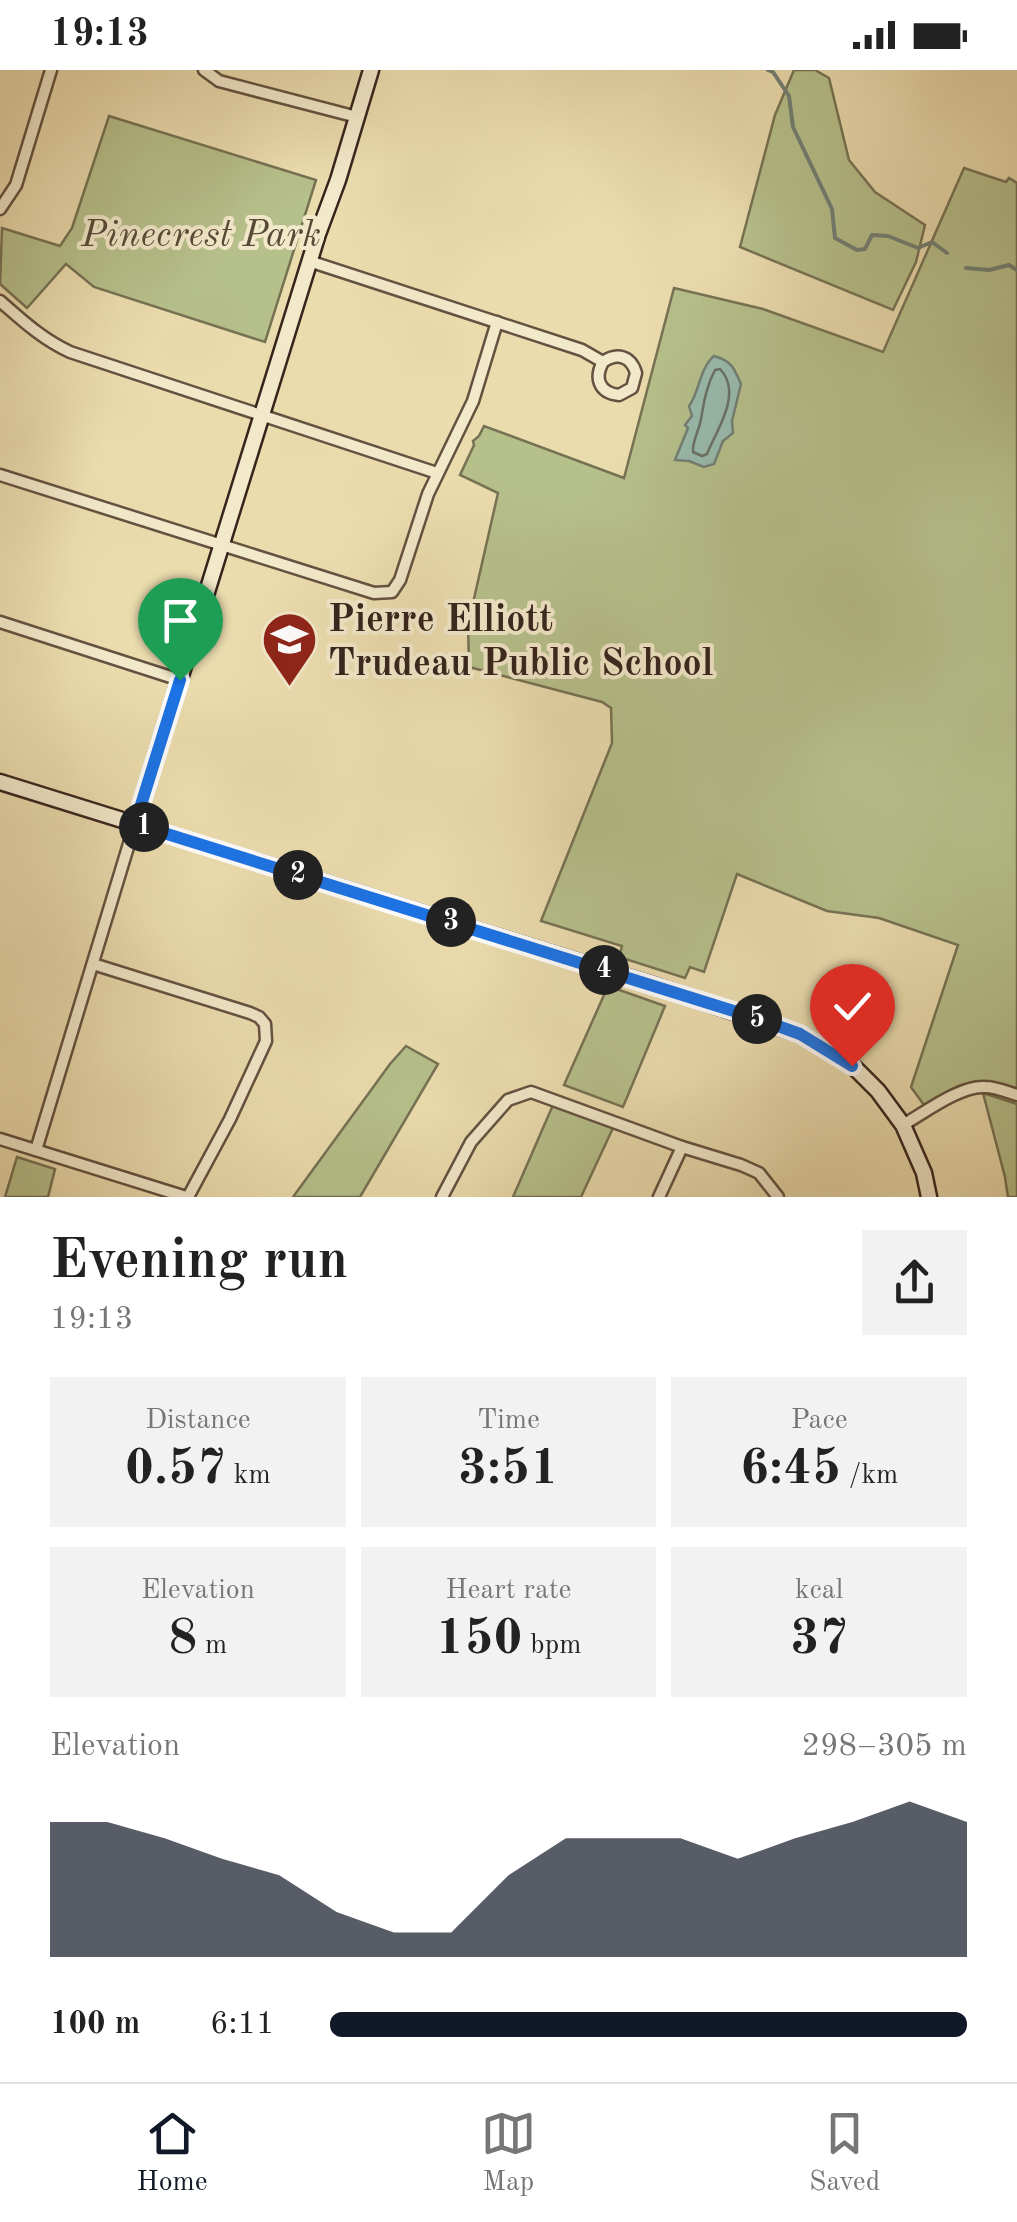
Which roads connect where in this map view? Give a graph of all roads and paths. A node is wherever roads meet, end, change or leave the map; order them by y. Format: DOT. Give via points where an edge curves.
graph roads {
  1 [pos="52,70"];
  2 [pos="204,70"];
  3 [pos="371,70"];
  4 [pos="357,118"];
  5 [pos="0,209"];
  6 [pos="309,261"];
  7 [pos="0,301"];
  8 [pos="497,322"];
  9 [pos="603,362"];
  10 [pos="262,414"];
  11 [pos="436,472"];
  12 [pos="0,475"];
  13 [pos="222,544"];
  14 [pos="0,622"];
  15 [pos="180,680"];
  16 [pos="0,782"];
  17 [pos="135,824"];
  18 [pos="93,964"];
  19 [pos="1017,1095"];
  20 [pos="903,1125"];
  21 [pos="0,1139"];
  22 [pos="682,1147"];
  23 [pos="36,1150"];
  24 [pos="187,1197"];
  25 [pos="442,1197"];
  26 [pos="660,1197"];
  27 [pos="778,1197"];
  28 [pos="929,1197"];
  1 -- 5 [label="street" via="16,185"];
  2 -- 4 [label="street" via="219,81"];
  3 -- 4 [label="street"];
  4 -- 6 [label="street"];
  6 -- 8 [label="street"];
  6 -- 10 [label="street"];
  7 -- 10 [label="street" via="70,352"];
  8 -- 9 [label="street"];
  8 -- 11 [label="street" via="466,418"];
  10 -- 11 [label="street"];
  10 -- 13 [label="street"];
  11 -- 13 [label="street" via="392,592 374,594"];
  12 -- 13 [label="street"];
  13 -- 15 [label="street"];
  14 -- 15 [label="street"];
  15 -- 17 [label="street"];
  16 -- 17 [label="street"];
  17 -- 18 [label="street"];
  17 -- 20 [label="street" via="800,1034 852,1066"];
  18 -- 23 [label="street"];
  18 -- 24 [label="street" via="250,1013 264,1024 258,1058"];
  19 -- 20 [label="street" via="988,1086 965,1090"];
  20 -- 28 [label="street"];
  21 -- 23 [label="street"];
  22 -- 25 [label="street" via="531,1092 508,1100 471,1142"];
  22 -- 26 [label="street"];
  22 -- 27 [label="street" via="759,1173"];
  23 -- 24 [label="street"];
}
